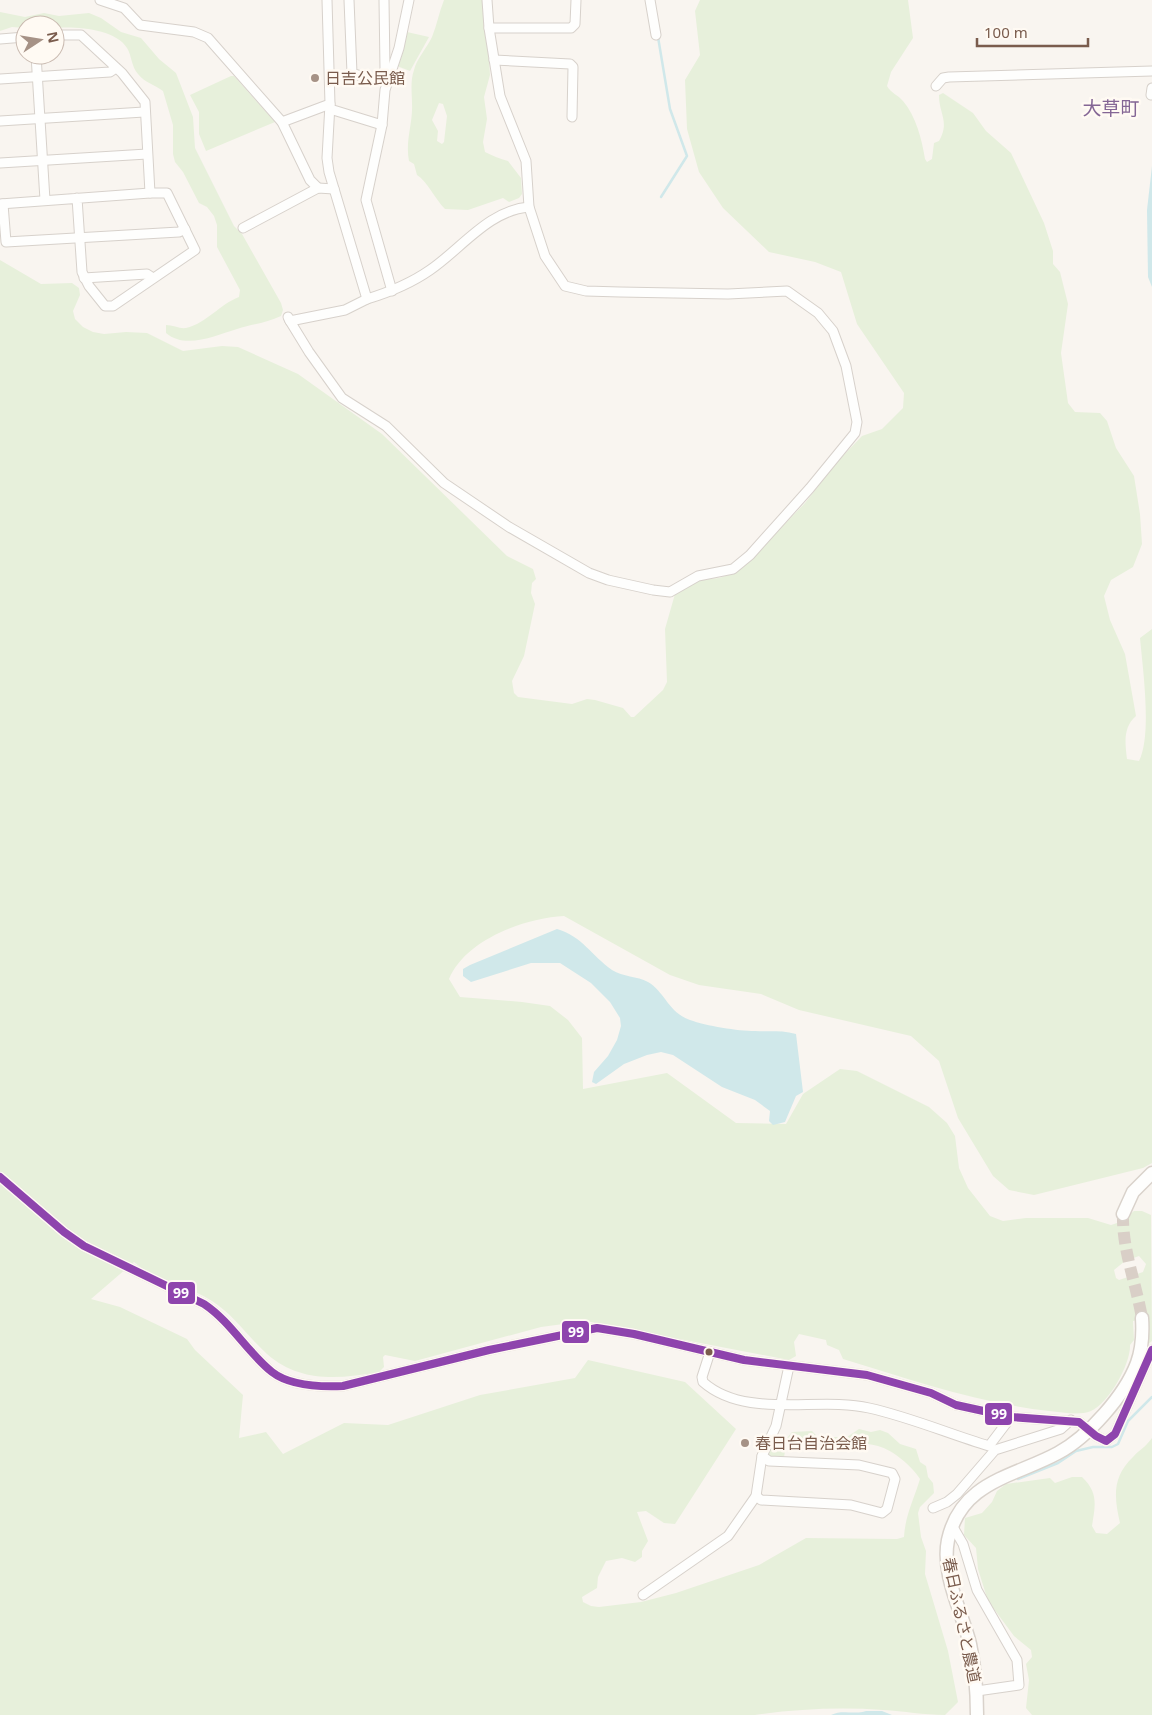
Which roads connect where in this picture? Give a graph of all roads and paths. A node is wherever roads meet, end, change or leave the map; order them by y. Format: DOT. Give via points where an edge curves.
graph roads {
  1 [pos="103,0"];
  2 [pos="327,0"];
  3 [pos="349,0"];
  4 [pos="384,0"];
  5 [pos="408,0"];
  6 [pos="487,0"];
  7 [pos="576,0"];
  8 [pos="650,0"];
  9 [pos="489,28"];
  10 [pos="65,35"];
  11 [pos="656,35"];
  12 [pos="15,38"];
  13 [pos="0,39"];
  14 [pos="494,60"];
  15 [pos="37,65"];
  16 [pos="116,68"];
  17 [pos="1152,71"];
  18 [pos="38,77"];
  19 [pos="0,79"];
  20 [pos="936,86"];
  21 [pos="330,106"];
  22 [pos="144,112"];
  23 [pos="572,117"];
  24 [pos="40,119"];
  25 [pos="0,121"];
  26 [pos="282,122"];
  27 [pos="382,125"];
  28 [pos="147,154"];
  29 [pos="43,160"];
  30 [pos="0,163"];
  31 [pos="318,188"];
  32 [pos="334,189"];
  33 [pos="150,193"];
  34 [pos="77,198"];
  35 [pos="45,200"];
  36 [pos="2,204"];
  37 [pos="529,207"];
  38 [pos="243,228"];
  39 [pos="185,229"];
  40 [pos="79,238"];
  41 [pos="84,278"];
  42 [pos="153,278"];
  43 [pos="392,291"];
  44 [pos="367,299"];
  45 [pos="1152,1173"];
  46 [pos="0,1177"];
  47 [pos="1123,1214"];
  48 [pos="1142,1318"];
  49 [pos="1152,1350"];
  50 [pos="710,1352"];
  51 [pos="789,1366"];
  52 [pos="781,1404"];
  53 [pos="1011,1417"];
  54 [pos="1072,1420"];
  55 [pos="1089,1429"];
  56 [pos="993,1448"];
  57 [pos="762,1456"];
  58 [pos="756,1496"];
  59 [pos="933,1508"];
  60 [pos="953,1527"];
  61 [pos="644,1595"];
  62 [pos="977,1691"];
  63 [pos="977,1715"];
  1 -- 26 [label="street" via="124,8 140,25 203,34"];
  2 -- 21 [label="street"];
  3 -- 4 [label="street" via="351,70 354,75 374,81 381,78 385,69"];
  5 -- 27 [label="street" via="399,48 385,90"];
  6 -- 9 [label="street"];
  7 -- 9 [label="street" via="573,27"];
  8 -- 11 [label="street"];
  9 -- 14 [label="street"];
  10 -- 16 [label="street" via="81,35"];
  12 -- 13 [label="street"];
  14 -- 23 [label="street" via="570,64 573,68"];
  14 -- 37 [label="street" via="500,96 526,161"];
  15 -- 18 [label="street"];
  16 -- 18 [label="street" via="110,72"];
  16 -- 22 [label="street" via="145,102"];
  17 -- 20 [label="street" via="949,77 943,78"];
  18 -- 19 [label="street"];
  18 -- 24 [label="street"];
  21 -- 26 [label="street"];
  21 -- 27 [label="street"];
  21 -- 32 [label="street" via="327,158"];
  22 -- 24 [label="street"];
  22 -- 28 [label="street"];
  24 -- 25 [label="street"];
  24 -- 29 [label="street"];
  26 -- 31 [label="street" via="310,180"];
  27 -- 43 [label="street" via="366,200"];
  28 -- 29 [label="street"];
  28 -- 33 [label="street"];
  29 -- 30 [label="street"];
  29 -- 35 [label="street"];
  31 -- 32 [label="street"];
  31 -- 38 [label="street"];
  32 -- 44 [label="street"];
  33 -- 34 [label="street"];
  33 -- 39 [label="street" via="167,193"];
  34 -- 35 [label="street"];
  34 -- 40 [label="street"];
  35 -- 36 [label="street"];
  36 -- 40 [label="street" via="6,242"];
  37 -- 43 [label="street" via="500,216 431,270"];
  37 -- 44 [label="street" via="545,256 565,286 603,292 728,294 787,291 818,313 833,332 846,366 857,422 855,433 750,555 733,569 698,576 670,592 608,580 572,564 444,483 386,426 342,398 289,319 345,310"];
  39 -- 40 [label="street"];
  39 -- 42 [label="street" via="195,250"];
  40 -- 41 [label="street"];
  41 -- 42 [label="street" via="147,274"];
  41 -- 42 [label="street" via="105,306 113,306"];
  43 -- 44 [label="street"];
  45 -- 47 [label="street" via="1133,1192"];
  46 -- 50 [label="street" via="84,1246 204,1304 228,1324 272,1372 294,1381 343,1386 480,1352 597,1328"];
  48 -- 55 [label="street, 春日ふるさと農道" via="1141,1345 1133,1372"];
  49 -- 55 [label="street" via="1115,1434 1106,1442"];
  50 -- 51 [label="street"];
  50 -- 52 [label="street" via="702,1377 706,1385 730,1396"];
  51 -- 52 [label="street"];
  51 -- 53 [label="street" via="867,1374 930,1393 956,1405"];
  52 -- 56 [label="street" via="868,1408"];
  52 -- 57 [label="street" via="773,1435"];
  53 -- 54 [label="street"];
  53 -- 56 [label="street"];
  54 -- 55 [label="street"];
  54 -- 56 [label="street" via="1061,1429"];
  55 -- 60 [label="street, 春日ふるさと農道" via="1060,1452 982,1488 962,1510"];
  56 -- 59 [label="street" via="957,1494"];
  57 -- 58 [label="street"];
  57 -- 58 [label="street" via="769,1461 859,1465 892,1473 895,1479 887,1509 882,1513 851,1505 761,1500"];
  58 -- 61 [label="street" via="728,1536"];
  60 -- 62 [label="street, 春日ふるさと農道" via="948,1541 948,1567 970,1646"];
  60 -- 62 [label="street" via="963,1544 977,1590 1018,1660 1019,1685"];
  62 -- 63 [label="street, 春日ふるさと農道"];
}
